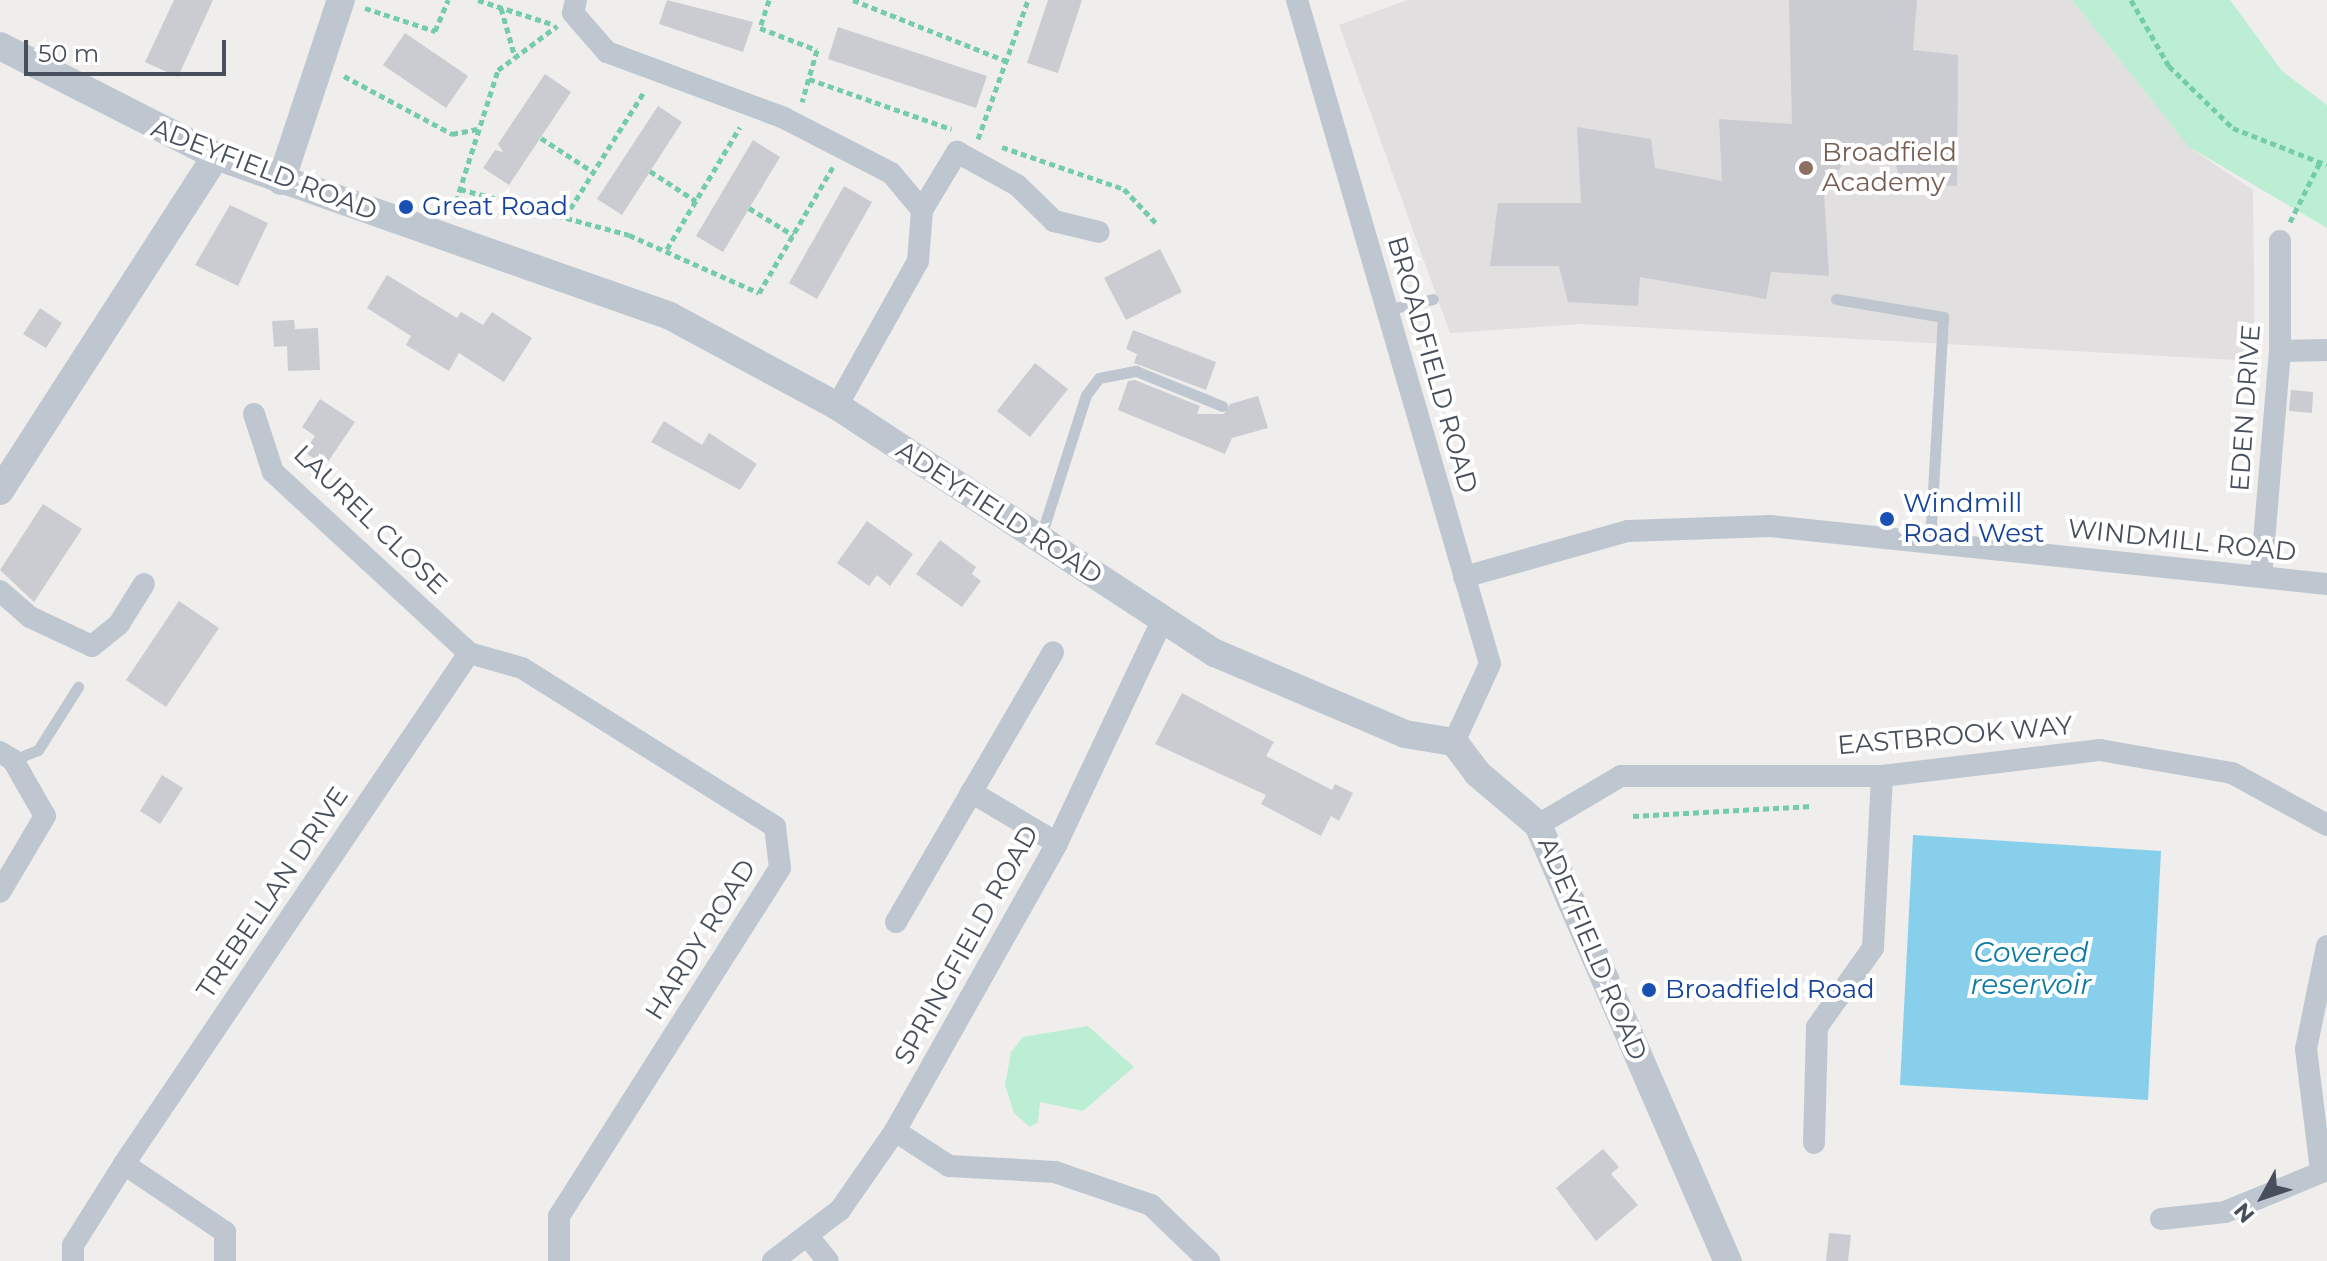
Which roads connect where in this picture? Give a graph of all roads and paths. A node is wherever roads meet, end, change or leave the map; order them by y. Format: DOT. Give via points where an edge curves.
graph roads {
  1 [pos="341,0"];
  2 [pos="448,0"];
  3 [pos="478,0"];
  4 [pos="769,0"];
  5 [pos="853,0"];
  6 [pos="1028,0"];
  7 [pos="1297,0"];
  8 [pos="2131,0"];
  9 [pos="501,7"];
  10 [pos="569,13"];
  11 [pos="0,46"];
  12 [pos="515,57"];
  13 [pos="1006,61"];
  14 [pos="320,66"];
  15 [pos="658,70"];
  16 [pos="809,79"];
  17 [pos="753,106"];
  18 [pos="800,108"];
  19 [pos="479,128"];
  20 [pos="541,138"];
  21 [pos="844,149"];
  22 [pos="974,149"];
  23 [pos="216,156"];
  24 [pos="2324,164"];
  25 [pos="650,171"];
  26 [pos="593,172"];
  27 [pos="281,181"];
  28 [pos="460,189"];
  29 [pos="696,201"];
  30 [pos="749,208"];
  31 [pos="922,210"];
  32 [pos="565,217"];
  33 [pos="1156,223"];
  34 [pos="1099,232"];
  35 [pos="793,235"];
  36 [pos="444,238"];
  37 [pos="2280,241"];
  38 [pos="667,249"];
  39 [pos="1433,299"];
  40 [pos="1836,299"];
  41 [pos="1385,310"];
  42 [pos="2327,350"];
  43 [pos="2280,351"];
  44 [pos="837,406"];
  45 [pos="1222,406"];
  46 [pos="254,414"];
  47 [pos="0,491"];
  48 [pos="1040,539"];
  49 [pos="1930,544"];
  50 [pos="1464,577"];
  51 [pos="2261,577"];
  52 [pos="144,584"];
  53 [pos="2327,584"];
  54 [pos="0,591"];
  55 [pos="1162,621"];
  56 [pos="1053,652"];
  57 [pos="469,653"];
  58 [pos="78,687"];
  59 [pos="1454,742"];
  60 [pos="6,756"];
  61 [pos="1882,776"];
  62 [pos="971,792"];
  63 [pos="1812,806"];
  64 [pos="1633,816"];
  65 [pos="1538,825"];
  66 [pos="2327,825"];
  67 [pos="1057,843"];
  68 [pos="0,892"];
  69 [pos="896,922"];
  70 [pos="2327,946"];
  71 [pos="895,1131"];
  72 [pos="1814,1143"];
  73 [pos="124,1164"];
  74 [pos="2324,1170"];
  75 [pos="2161,1219"];
  76 [pos="810,1239"];
  77 [pos="73,1261"];
  78 [pos="225,1261"];
  79 [pos="559,1261"];
  80 [pos="773,1261"];
  81 [pos="828,1261"];
  82 [pos="1209,1261"];
  83 [pos="1728,1261"];
  1 -- 2 [label="path" via="435,31"];
  1 -- 14 [label="street"];
  3 -- 9 [label="path"];
  4 -- 16 [label="path" via="760,28 817,50"];
  5 -- 13 [label="path"];
  6 -- 13 [label="path"];
  7 -- 41 [label="street, BROADFIELD ROAD"];
  8 -- 24 [label="path" via="2169,66 2233,128"];
  9 -- 10 [label="path"];
  9 -- 12 [label="path"];
  10 -- 12 [label="path"];
  10 -- 15 [label="street" via="607,52"];
  11 -- 23 [label="street, ADEYFIELD ROAD"];
  12 -- 19 [label="path" via="498,70"];
  13 -- 22 [label="path"];
  14 -- 19 [label="path" via="389,94 452,134"];
  14 -- 27 [label="street"];
  15 -- 17 [label="street"];
  15 -- 26 [label="path"];
  16 -- 18 [label="path"];
  16 -- 22 [label="path"];
  17 -- 21 [label="street"];
  17 -- 29 [label="path"];
  19 -- 28 [label="path"];
  20 -- 26 [label="path"];
  21 -- 31 [label="street" via="891,173"];
  21 -- 35 [label="path"];
  22 -- 31 [label="street" via="957,152"];
  22 -- 33 [label="path" via="1124,189"];
  22 -- 34 [label="street" via="1054,221"];
  23 -- 27 [label="street, ADEYFIELD ROAD"];
  23 -- 47 [label="street"];
  24 -- 37 [label="path"];
  25 -- 29 [label="path"];
  26 -- 32 [label="path"];
  27 -- 36 [label="street, ADEYFIELD ROAD"];
  28 -- 32 [label="path"];
  28 -- 36 [label="path"];
  29 -- 38 [label="path"];
  30 -- 35 [label="path"];
  31 -- 44 [label="street" via="918,261"];
  32 -- 38 [label="path"];
  35 -- 38 [label="path" via="759,293"];
  36 -- 44 [label="street, ADEYFIELD ROAD" via="670,316"];
  37 -- 43 [label="street, EDEN DRIVE"];
  39 -- 41 [label="lane"];
  40 -- 49 [label="lane" via="1943,317"];
  41 -- 50 [label="street, BROADFIELD ROAD"];
  42 -- 43 [label="street"];
  43 -- 51 [label="street, EDEN DRIVE"];
  44 -- 48 [label="street, ADEYFIELD ROAD"];
  45 -- 48 [label="lane" via="1136,371 1099,378 1086,395"];
  46 -- 57 [label="street, LAUREL CLOSE" via="273,472"];
  48 -- 55 [label="street, ADEYFIELD ROAD"];
  49 -- 50 [label="street, WINDMILL ROAD" via="1770,526 1628,531"];
  49 -- 51 [label="street, WINDMILL ROAD"];
  50 -- 59 [label="street, BROADFIELD ROAD" via="1490,664"];
  51 -- 53 [label="street, WINDMILL ROAD"];
  52 -- 54 [label="street" via="119,624 92,646 30,617"];
  55 -- 59 [label="street, ADEYFIELD ROAD" via="1215,653 1405,734"];
  55 -- 67 [label="street, SPRINGFIELD ROAD"];
  56 -- 62 [label="street"];
  57 -- 73 [label="street, TREBELLAN DRIVE"];
  57 -- 79 [label="street, HARDY ROAD" via="522,668 775,827 780,868 559,1216"];
  58 -- 60 [label="lane" via="38,750"];
  59 -- 65 [label="street, ADEYFIELD ROAD" via="1477,773"];
  60 -- 68 [label="street" via="45,816"];
  61 -- 65 [label="street, EASTBROOK WAY" via="1621,776"];
  61 -- 66 [label="street, EASTBROOK WAY" via="2100,750 2232,773"];
  61 -- 72 [label="street" via="1873,948 1817,1027"];
  62 -- 67 [label="street"];
  62 -- 69 [label="street"];
  63 -- 64 [label="path"];
  65 -- 83 [label="street, ADEYFIELD ROAD"];
  67 -- 71 [label="street, SPRINGFIELD ROAD"];
  70 -- 74 [label="street" via="2306,1049"];
  71 -- 76 [label="street, SPRINGFIELD ROAD"];
  71 -- 82 [label="street" via="949,1166 1055,1172 1151,1205"];
  73 -- 77 [label="street, TREBELLAN DRIVE" via="73,1245"];
  73 -- 78 [label="street" via="225,1232"];
  74 -- 75 [label="street" via="2225,1212"];
  76 -- 80 [label="street, SPRINGFIELD ROAD"];
  76 -- 81 [label="street"];
}
